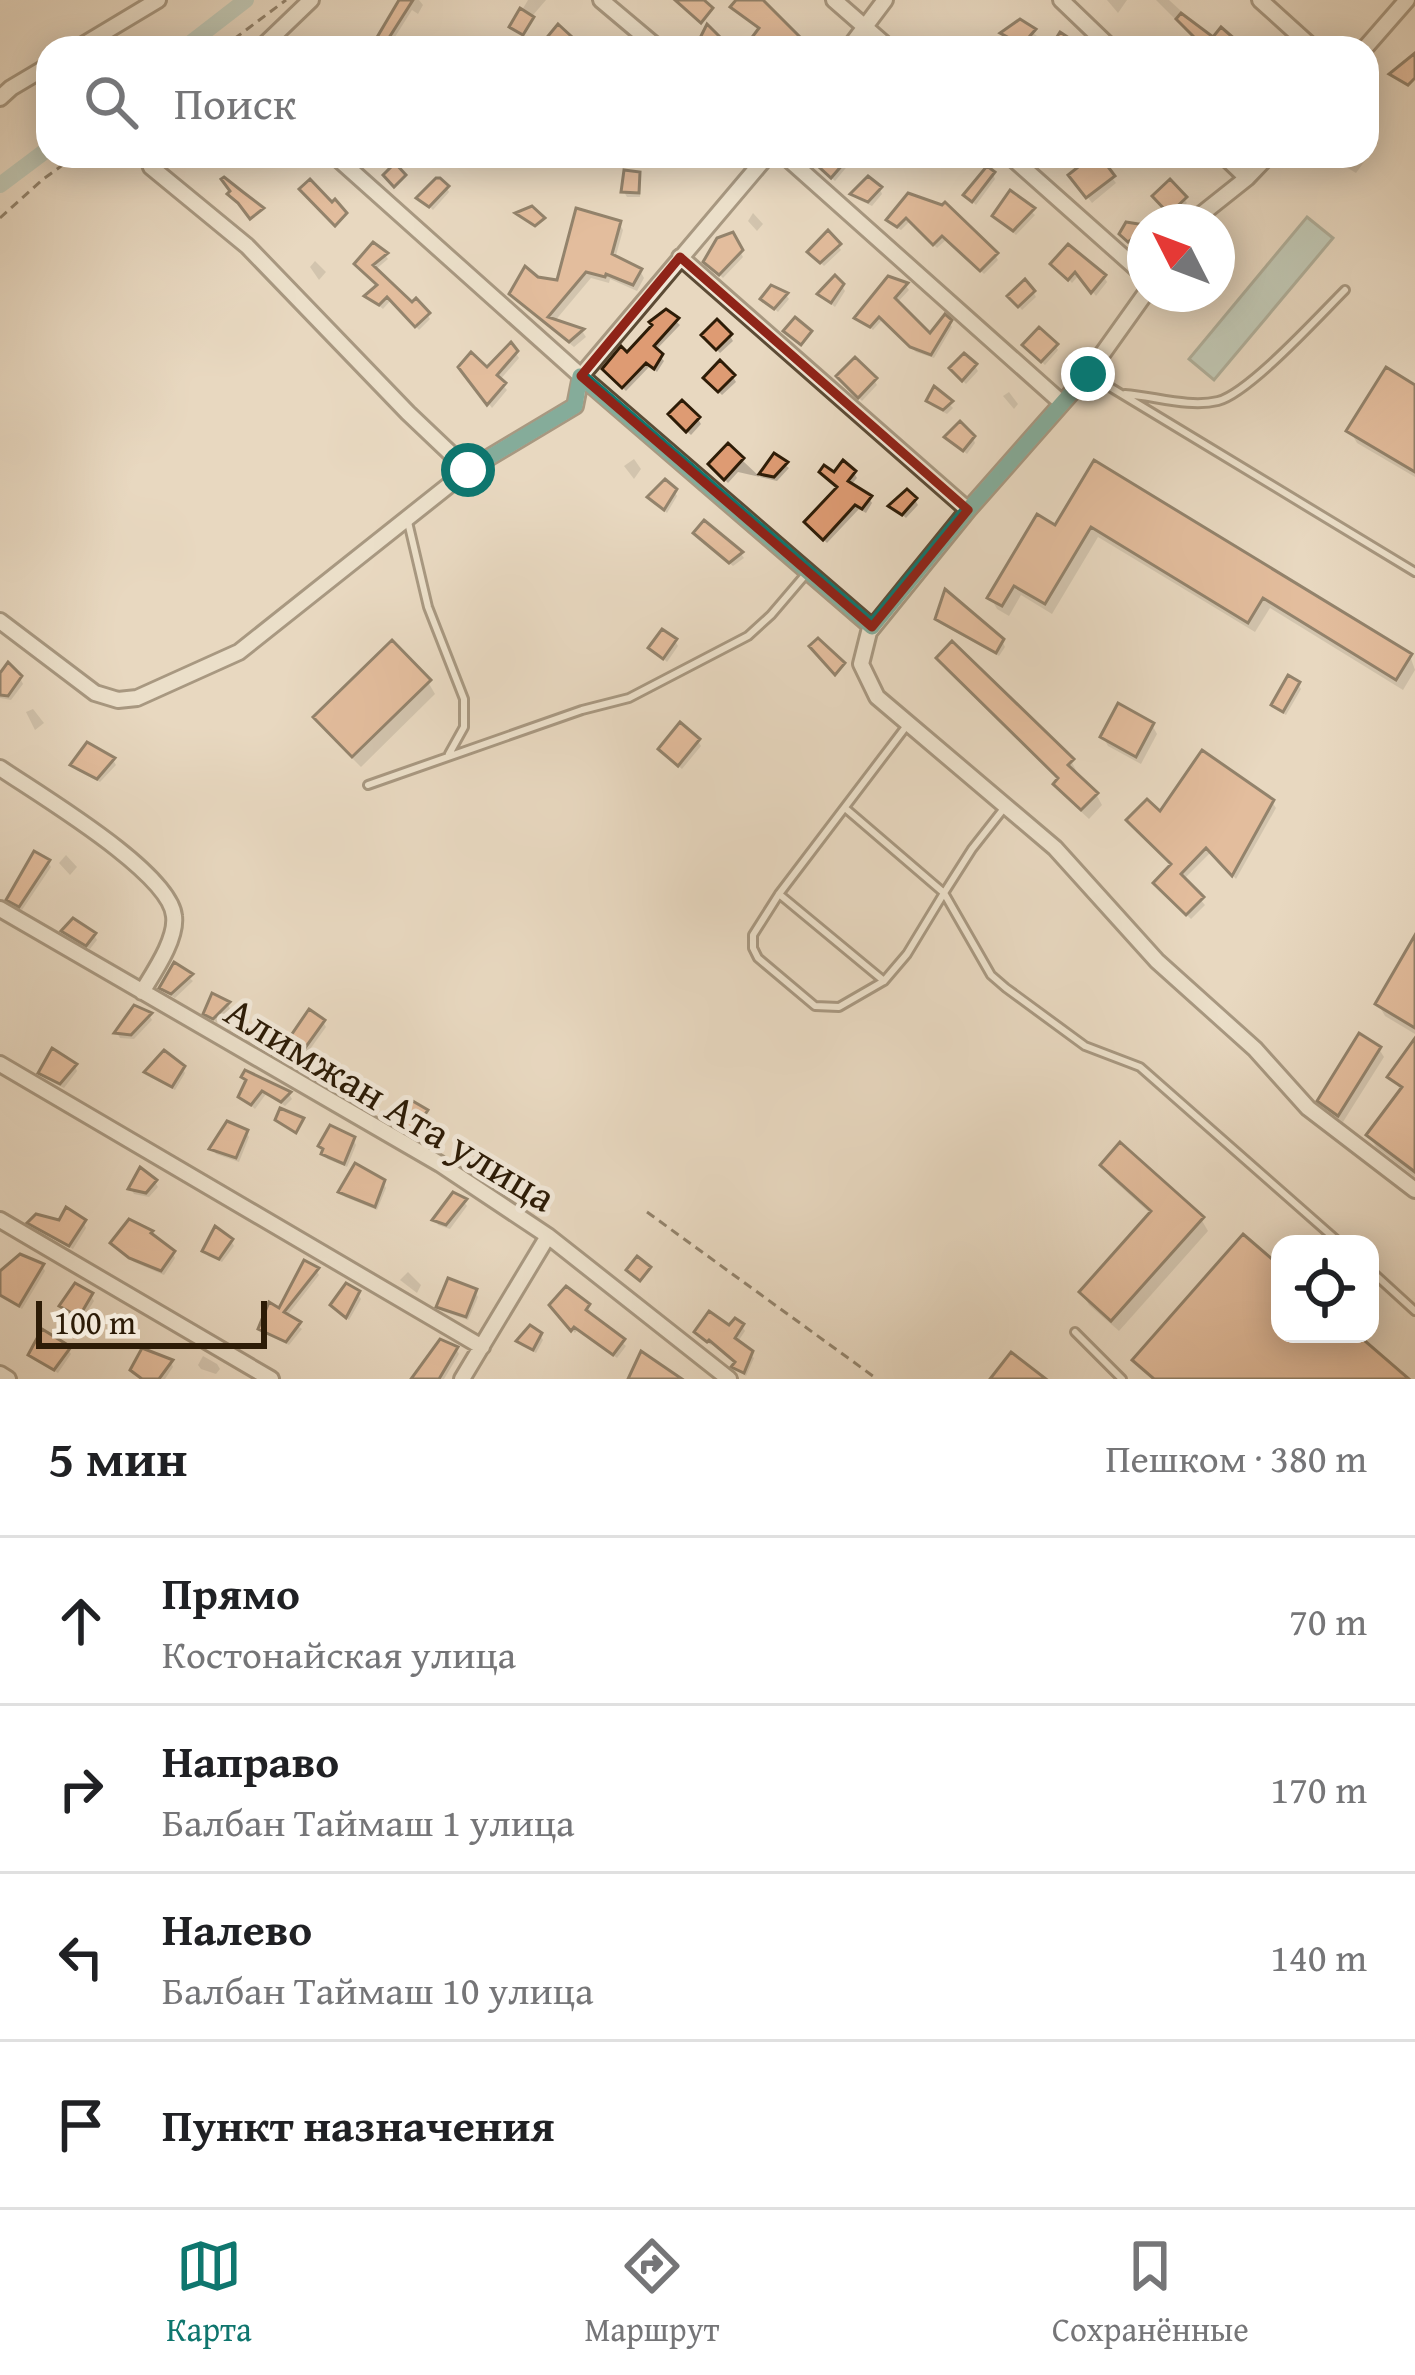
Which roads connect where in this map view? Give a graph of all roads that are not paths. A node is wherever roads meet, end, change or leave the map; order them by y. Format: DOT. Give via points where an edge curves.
graph roads {
  1 [pos="158,0"];
  2 [pos="311,0"];
  3 [pos="601,0"];
  4 [pos="833,0"];
  5 [pos="885,0"];
  6 [pos="1061,0"];
  7 [pos="1260,0"];
  8 [pos="1407,0"];
  9 [pos="865,26"];
  10 [pos="98,36"];
  11 [pos="274,36"];
  12 [pos="644,36"];
  13 [pos="858,36"];
  14 [pos="876,36"];
  15 [pos="1098,36"];
  16 [pos="1300,36"];
  17 [pos="1376,36"];
  18 [pos="36,73"];
  19 [pos="0,98"];
  20 [pos="153,168"];
  21 [pos="348,168"];
  22 [pos="757,168"];
  23 [pos="798,168"];
  24 [pos="1024,168"];
  25 [pos="1237,168"];
  26 [pos="1257,168"];
  27 [pos="1247,178"];
  28 [pos="1214,204"];
  29 [pos="680,257"];
  30 [pos="1127,260"];
  31 [pos="1345,290"];
  32 [pos="1132,312"];
  33 [pos="1088,374"];
  34 [pos="580,376"];
  35 [pos="1121,394"];
  36 [pos="1062,403"];
  37 [pos="468,470"];
  38 [pos="968,510"];
  39 [pos="407,518"];
  40 [pos="807,572"];
  41 [pos="1415,572"];
  42 [pos="0,621"];
  43 [pos="872,627"];
  44 [pos="908,724"];
  45 [pos="447,757"];
  46 [pos="0,768"];
  47 [pos="368,785"];
  48 [pos="1006,807"];
  49 [pos="845,808"];
  50 [pos="944,893"];
  51 [pos="779,894"];
  52 [pos="0,910"];
  53 [pos="884,981"];
  54 [pos="142,992"];
  55 [pos="0,1064"];
  56 [pos="1415,1190"];
  57 [pos="0,1220"];
  58 [pos="1331,1235"];
  59 [pos="548,1236"];
  60 [pos="1379,1278"];
  61 [pos="1415,1310"];
  62 [pos="1076,1332"];
  63 [pos="482,1347"];
  64 [pos="0,1374"];
  65 [pos="8,1379"];
  66 [pos="272,1379"];
  67 [pos="462,1379"];
  68 [pos="729,1379"];
  69 [pos="1122,1379"];
  1 -- 10 [label="street"];
  2 -- 11 [label="street"];
  3 -- 12 [label="street"];
  4 -- 9 [label="street"];
  5 -- 9 [label="street"];
  6 -- 15 [label="street"];
  7 -- 16 [label="street"];
  8 -- 17 [label="street"];
  9 -- 13 [label="street"];
  9 -- 14 [label="street"];
  18 -- 19 [label="street"];
  20 -- 37 [label="street" via="247,246"];
  21 -- 34 [label="street"];
  22 -- 29 [label="street"];
  23 -- 36 [label="street"];
  24 -- 30 [label="street"];
  25 -- 27 [label="street"];
  26 -- 27 [label="street"];
  27 -- 28 [label="street"];
  29 -- 34 [label="street"];
  29 -- 38 [label="street"];
  31 -- 35 [label="lane" via="1247,385 1220,400"];
  32 -- 33 [label="street"];
  33 -- 35 [label="lane"];
  33 -- 36 [label="street"];
  34 -- 37 [label="street" via="575,406"];
  34 -- 40 [label="street"];
  35 -- 41 [label="lane"];
  36 -- 38 [label="street"];
  37 -- 39 [label="street"];
  38 -- 43 [label="street"];
  39 -- 42 [label="street" via="239,652 137,698 94,693"];
  39 -- 45 [label="lane" via="428,607 464,699 464,727"];
  40 -- 43 [label="street"];
  40 -- 45 [label="lane" via="748,636 628,698"];
  43 -- 44 [label="street" via="861,664 878,697"];
  44 -- 48 [label="street"];
  44 -- 49 [label="lane"];
  45 -- 47 [label="lane"];
  46 -- 54 [label="street" via="126,855 166,895 175,917"];
  48 -- 50 [label="lane"];
  48 -- 56 [label="street" via="1308,1108"];
  49 -- 50 [label="lane"];
  49 -- 51 [label="lane"];
  50 -- 53 [label="lane"];
  50 -- 58 [label="lane" via="991,975 1085,1046 1140,1067"];
  51 -- 53 [label="lane"];
  51 -- 53 [label="lane" via="753,934 753,948 815,1006 839,1007"];
  52 -- 54 [label="street, Алимжан Ата улица"];
  54 -- 59 [label="street, Алимжан Ата улица" via="440,1164"];
  55 -- 63 [label="street"];
  57 -- 66 [label="street"];
  59 -- 63 [label="street"];
  59 -- 68 [label="street, Алимжан Ата улица"];
  60 -- 61 [label="lane"];
  62 -- 69 [label="lane"];
  63 -- 67 [label="street"];
  64 -- 65 [label="street"];
}
